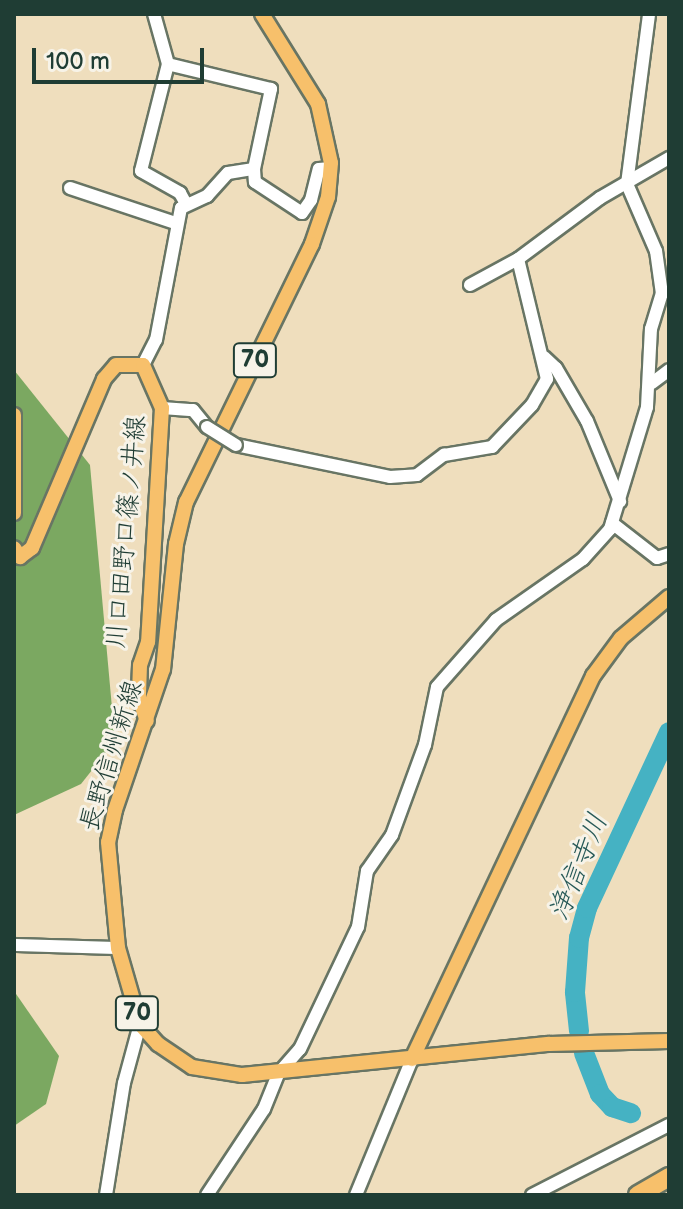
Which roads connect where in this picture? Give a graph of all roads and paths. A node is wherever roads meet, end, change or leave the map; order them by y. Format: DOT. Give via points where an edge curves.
graph roads {
  1 [pos="154,14"];
  2 [pos="262,14"];
  3 [pos="649,14"];
  4 [pos="168,64"];
  5 [pos="669,158"];
  6 [pos="330,168"];
  7 [pos="254,169"];
  8 [pos="627,184"];
  9 [pos="70,188"];
  10 [pos="186,204"];
  11 [pos="175,223"];
  12 [pos="518,259"];
  13 [pos="470,285"];
  14 [pos="544,357"];
  15 [pos="143,365"];
  16 [pos="669,370"];
  17 [pos="652,383"];
  18 [pos="162,408"];
  19 [pos="14,415"];
  20 [pos="620,501"];
  21 [pos="14,513"];
  22 [pos="612,523"];
  23 [pos="14,548"];
  24 [pos="669,554"];
  25 [pos="669,597"];
  26 [pos="147,721"];
  27 [pos="14,945"];
  28 [pos="118,948"];
  29 [pos="140,1024"];
  30 [pos="669,1041"];
  31 [pos="412,1059"];
  32 [pos="278,1074"];
  33 [pos="667,1127"];
  34 [pos="669,1177"];
  35 [pos="106,1195"];
  36 [pos="207,1195"];
  37 [pos="356,1195"];
  38 [pos="532,1195"];
  39 [pos="638,1195"];
  1 -- 4 [label="street"];
  2 -- 6 [label="main road, 長野信州新線 / 70" via="309,83 327,131"];
  3 -- 8 [label="street"];
  4 -- 7 [label="street" via="271,89"];
  4 -- 10 [label="street" via="141,171 180,193"];
  5 -- 8 [label="street"];
  6 -- 7 [label="street" via="319,169 302,213 255,182"];
  6 -- 26 [label="main road, 長野信州新線 / 70" via="328,197 312,244 186,502 174,559 163,669"];
  7 -- 10 [label="street" via="228,173 207,196"];
  8 -- 12 [label="street"];
  8 -- 17 [label="street" via="660,275 662,294 648,354"];
  9 -- 11 [label="street"];
  10 -- 11 [label="street"];
  11 -- 15 [label="street" via="156,340"];
  12 -- 13 [label="street"];
  12 -- 14 [label="street"];
  14 -- 18 [label="street, bridge" via="547,379 502,438 492,447 444,455 417,475 390,477 236,445 207,427 193,410"];
  14 -- 20 [label="street" via="587,421"];
  15 -- 18 [label="main road, 川口田野口篠ノ井線"];
  15 -- 23 [label="main road, 川口田野口篠ノ井線" via="116,365 104,379 32,548 20,557"];
  16 -- 17 [label="street"];
  17 -- 20 [label="street"];
  18 -- 26 [label="main road, 川口田野口篠ノ井線" via="148,642 140,665 139,698"];
  19 -- 21 [label="main road"];
  20 -- 22 [label="street"];
  22 -- 24 [label="street" via="657,558"];
  22 -- 32 [label="street" via="583,559 496,620 437,687 425,745 392,835 367,871 358,927 300,1049"];
  25 -- 31 [label="main road" via="621,638 593,676"];
  26 -- 28 [label="main road, 長野信州新線 / 70" via="108,842"];
  27 -- 28 [label="street"];
  28 -- 29 [label="main road, 長野信州新線 / 70"];
  29 -- 32 [label="main road, 70" via="192,1067 211,1073"];
  29 -- 35 [label="street" via="124,1083"];
  30 -- 31 [label="main road" via="549,1044"];
  31 -- 32 [label="main road, 70"];
  31 -- 37 [label="street"];
  32 -- 36 [label="street" via="264,1109"];
  33 -- 38 [label="street"];
  34 -- 39 [label="highway"];
}
